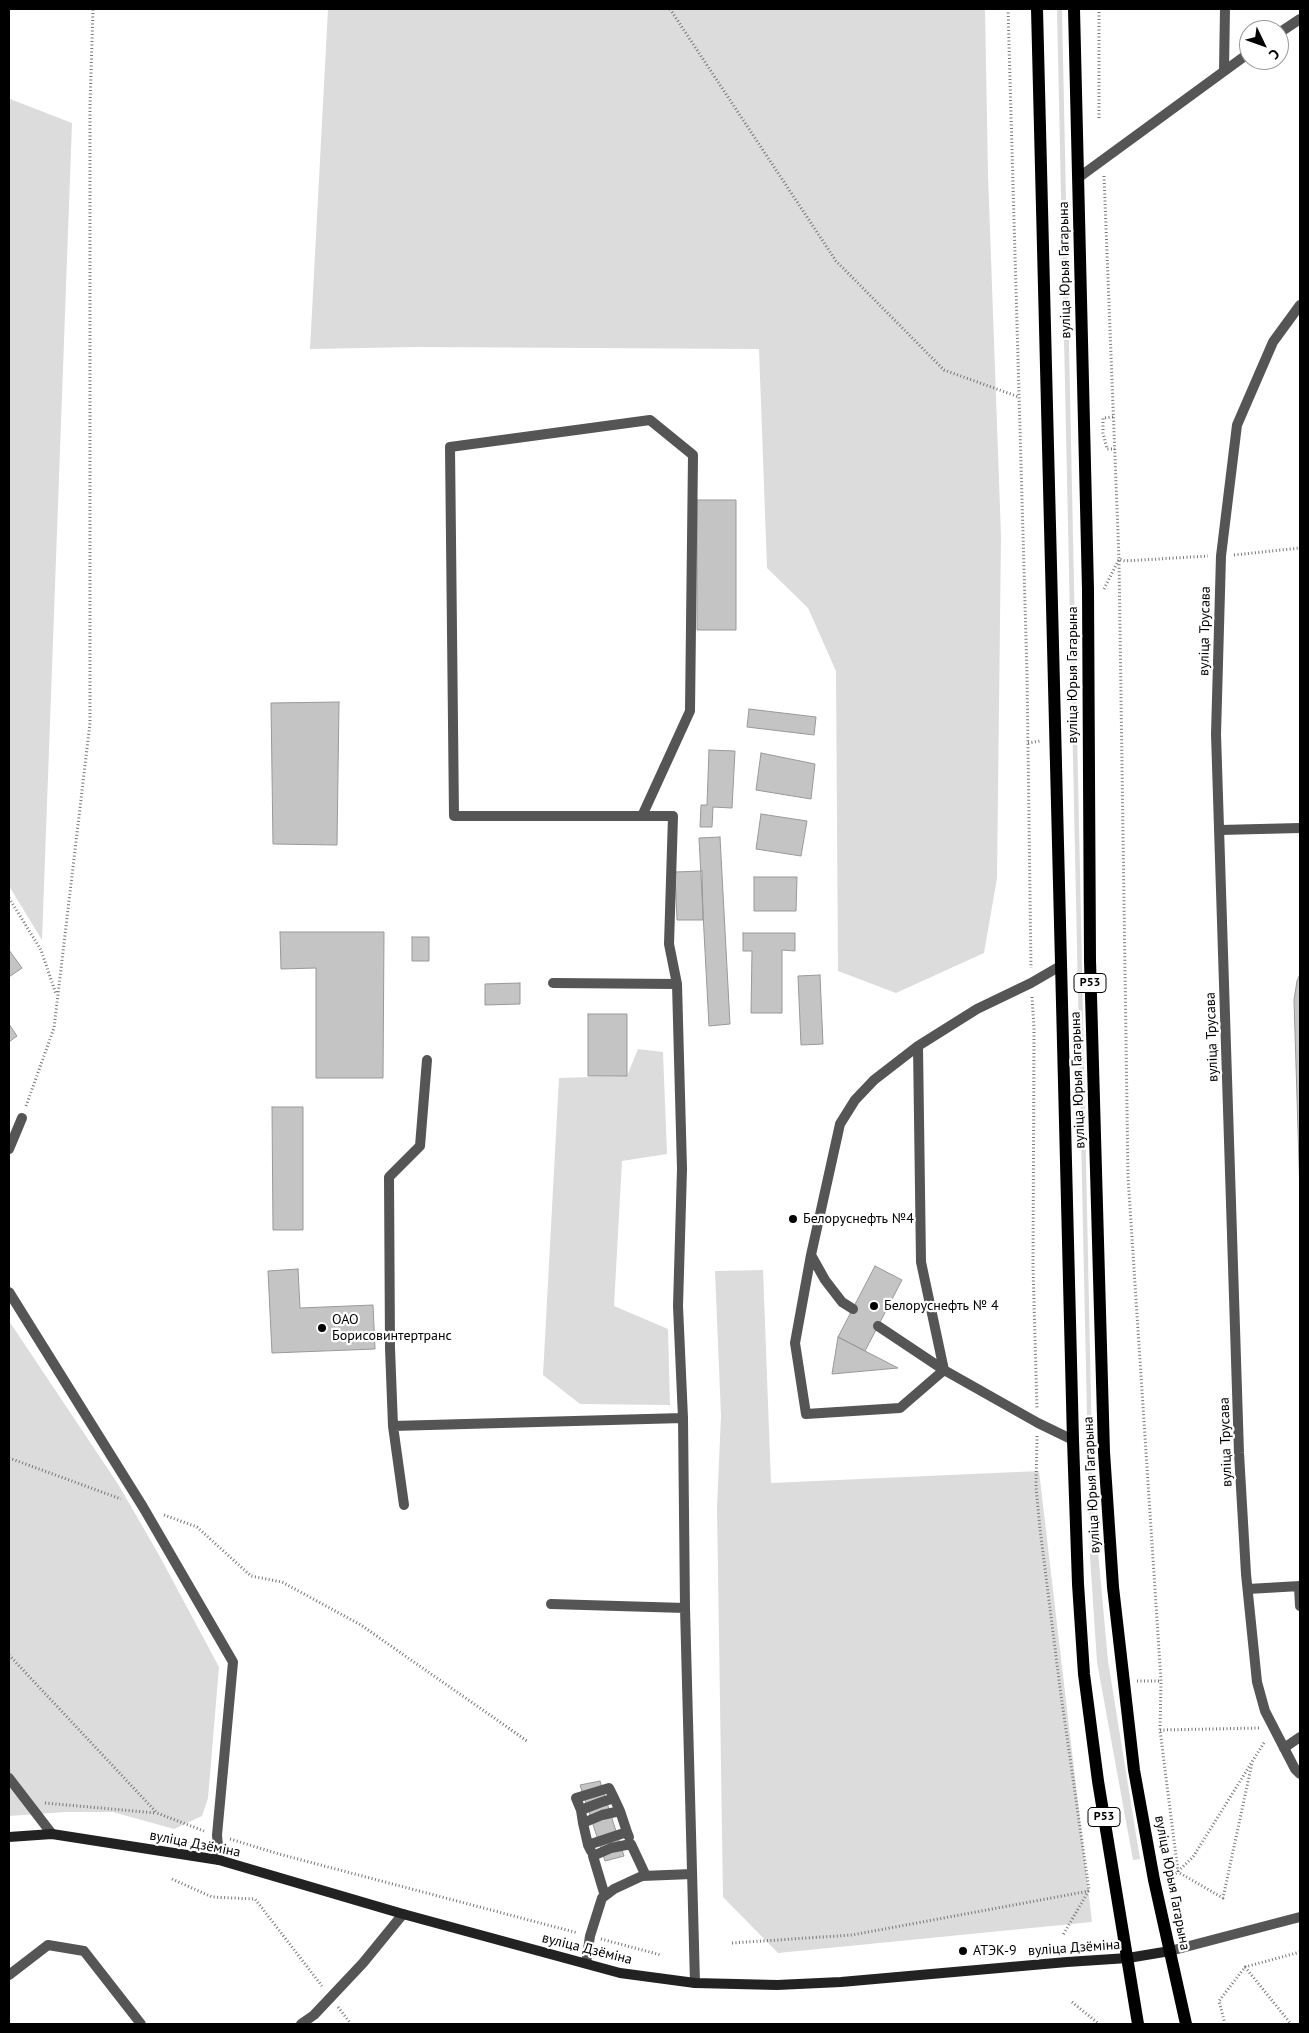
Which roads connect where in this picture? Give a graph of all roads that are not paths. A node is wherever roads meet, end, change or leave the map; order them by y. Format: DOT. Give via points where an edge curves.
graph roads {
  1 [pos="1037,9"];
  2 [pos="1074,9"];
  3 [pos="1226,9"];
  4 [pos="1300,19"];
  5 [pos="1289,26"];
  6 [pos="1239,60"];
  7 [pos="1224,70"];
  8 [pos="1078,178"];
  9 [pos="1300,305"];
  10 [pos="642,816"];
  11 [pos="1300,828"];
  12 [pos="1220,830"];
  13 [pos="1062,965"];
  14 [pos="553,983"];
  15 [pos="677,984"];
  16 [pos="918,1046"];
  17 [pos="427,1060"];
  18 [pos="22,1118"];
  19 [pos="9,1149"];
  20 [pos="811,1255"];
  21 [pos="9,1292"];
  22 [pos="853,1309"];
  23 [pos="878,1326"];
  24 [pos="944,1370"];
  25 [pos="683,1418"];
  26 [pos="393,1426"];
  27 [pos="1073,1440"];
  28 [pos="404,1505"];
  29 [pos="1300,1586"];
  30 [pos="1248,1589"];
  31 [pos="551,1604"];
  32 [pos="1300,1606"];
  33 [pos="686,1608"];
  34 [pos="1300,1737"];
  35 [pos="1284,1748"];
  36 [pos="1300,1774"];
  37 [pos="9,1778"];
  38 [pos="620,1811"];
  39 [pos="583,1823"];
  40 [pos="628,1832"];
  41 [pos="52,1834"];
  42 [pos="9,1838"];
  43 [pos="631,1844"];
  44 [pos="588,1845"];
  45 [pos="593,1856"];
  46 [pos="219,1860"];
  47 [pos="692,1874"];
  48 [pos="646,1876"];
  49 [pos="605,1896"];
  50 [pos="403,1914"];
  51 [pos="1300,1917"];
  52 [pos="1170,1951"];
  53 [pos="1128,1958"];
  54 [pos="586,1963"];
  55 [pos="9,1975"];
  56 [pos="695,1984"];
  57 [pos="142,2024"];
  58 [pos="301,2024"];
  59 [pos="1138,2024"];
  60 [pos="1186,2024"];
  1 -- 13 [label="main road, вуліца Юрыя Гагарына / Р53"];
  2 -- 8 [label="main road, вуліца Юрыя Гагарына / Р53"];
  3 -- 7 [label="street"];
  4 -- 5 [label="street"];
  6 -- 7 [label="street"];
  7 -- 8 [label="street"];
  8 -- 52 [label="main road, вуліца Юрыя Гагарына / Р53" via="1088,589 1090,960 1103,1442 1113,1587 1134,1770"];
  9 -- 12 [label="street, вуліца Трусава" via="1273,342 1236,425 1221,556 1216,734"];
  10 -- 10 [label="street" via="454,816 450,448 650,420 693,455 690,711"];
  10 -- 15 [label="street" via="673,816 669,944"];
  11 -- 12 [label="street"];
  12 -- 30 [label="street, вуліца Трусава" via="1239,1453"];
  13 -- 16 [label="street" via="978,1009"];
  13 -- 27 [label="main road, вуліца Юрыя Гагарына / Р53"];
  14 -- 15 [label="street"];
  15 -- 25 [label="street" via="682,1169 678,1306"];
  16 -- 20 [label="street" via="874,1080 855,1100 840,1124"];
  16 -- 24 [label="street" via="921,1262"];
  17 -- 26 [label="street" via="420,1146 389,1177"];
  18 -- 19 [label="street"];
  20 -- 22 [label="street" via="842,1302"];
  20 -- 24 [label="street" via="795,1343 806,1414 900,1408"];
  21 -- 46 [label="street" via="143,1507 232,1662 218,1835"];
  23 -- 24 [label="street"];
  24 -- 27 [label="street"];
  25 -- 26 [label="street"];
  25 -- 33 [label="street"];
  26 -- 28 [label="street"];
  27 -- 53 [label="main road, вуліца Юрыя Гагарына / Р53" via="1084,1674"];
  29 -- 30 [label="street"];
  29 -- 32 [label="street"];
  30 -- 35 [label="street, вуліца Трусава" via="1257,1682 1265,1711"];
  31 -- 33 [label="street"];
  33 -- 47 [label="street"];
  34 -- 35 [label="street"];
  35 -- 36 [label="street, вуліца Трусава"];
  37 -- 41 [label="street"];
  38 -- 39 [label="street"];
  38 -- 39 [label="street" via="614,1798 581,1810"];
  38 -- 40 [label="street"];
  39 -- 44 [label="street"];
  40 -- 43 [label="street"];
  40 -- 44 [label="street"];
  41 -- 42 [label="main road, вуліца Дзёміна"];
  41 -- 46 [label="main road, вуліца Дзёміна"];
  43 -- 45 [label="street"];
  43 -- 48 [label="street"];
  44 -- 45 [label="street"];
  45 -- 49 [label="street"];
  46 -- 50 [label="main road, вуліца Дзёміна"];
  47 -- 48 [label="street"];
  47 -- 56 [label="street"];
  48 -- 49 [label="street"];
  49 -- 54 [label="street" via="590,1936"];
  50 -- 54 [label="main road, вуліца Дзёміна"];
  50 -- 58 [label="street" via="363,1963 314,2015"];
  51 -- 52 [label="street"];
  52 -- 53 [label="main road, вуліца Дзёміна"];
  52 -- 60 [label="main road, вуліца Юрыя Гагарына / Р53"];
  53 -- 56 [label="main road, вуліца Дзёміна" via="841,1982"];
  53 -- 59 [label="main road, вуліца Юрыя Гагарына / Р53"];
  54 -- 56 [label="main road, вуліца Дзёміна" via="620,1973"];
  55 -- 57 [label="street" via="48,1945 84,1950"];
}
